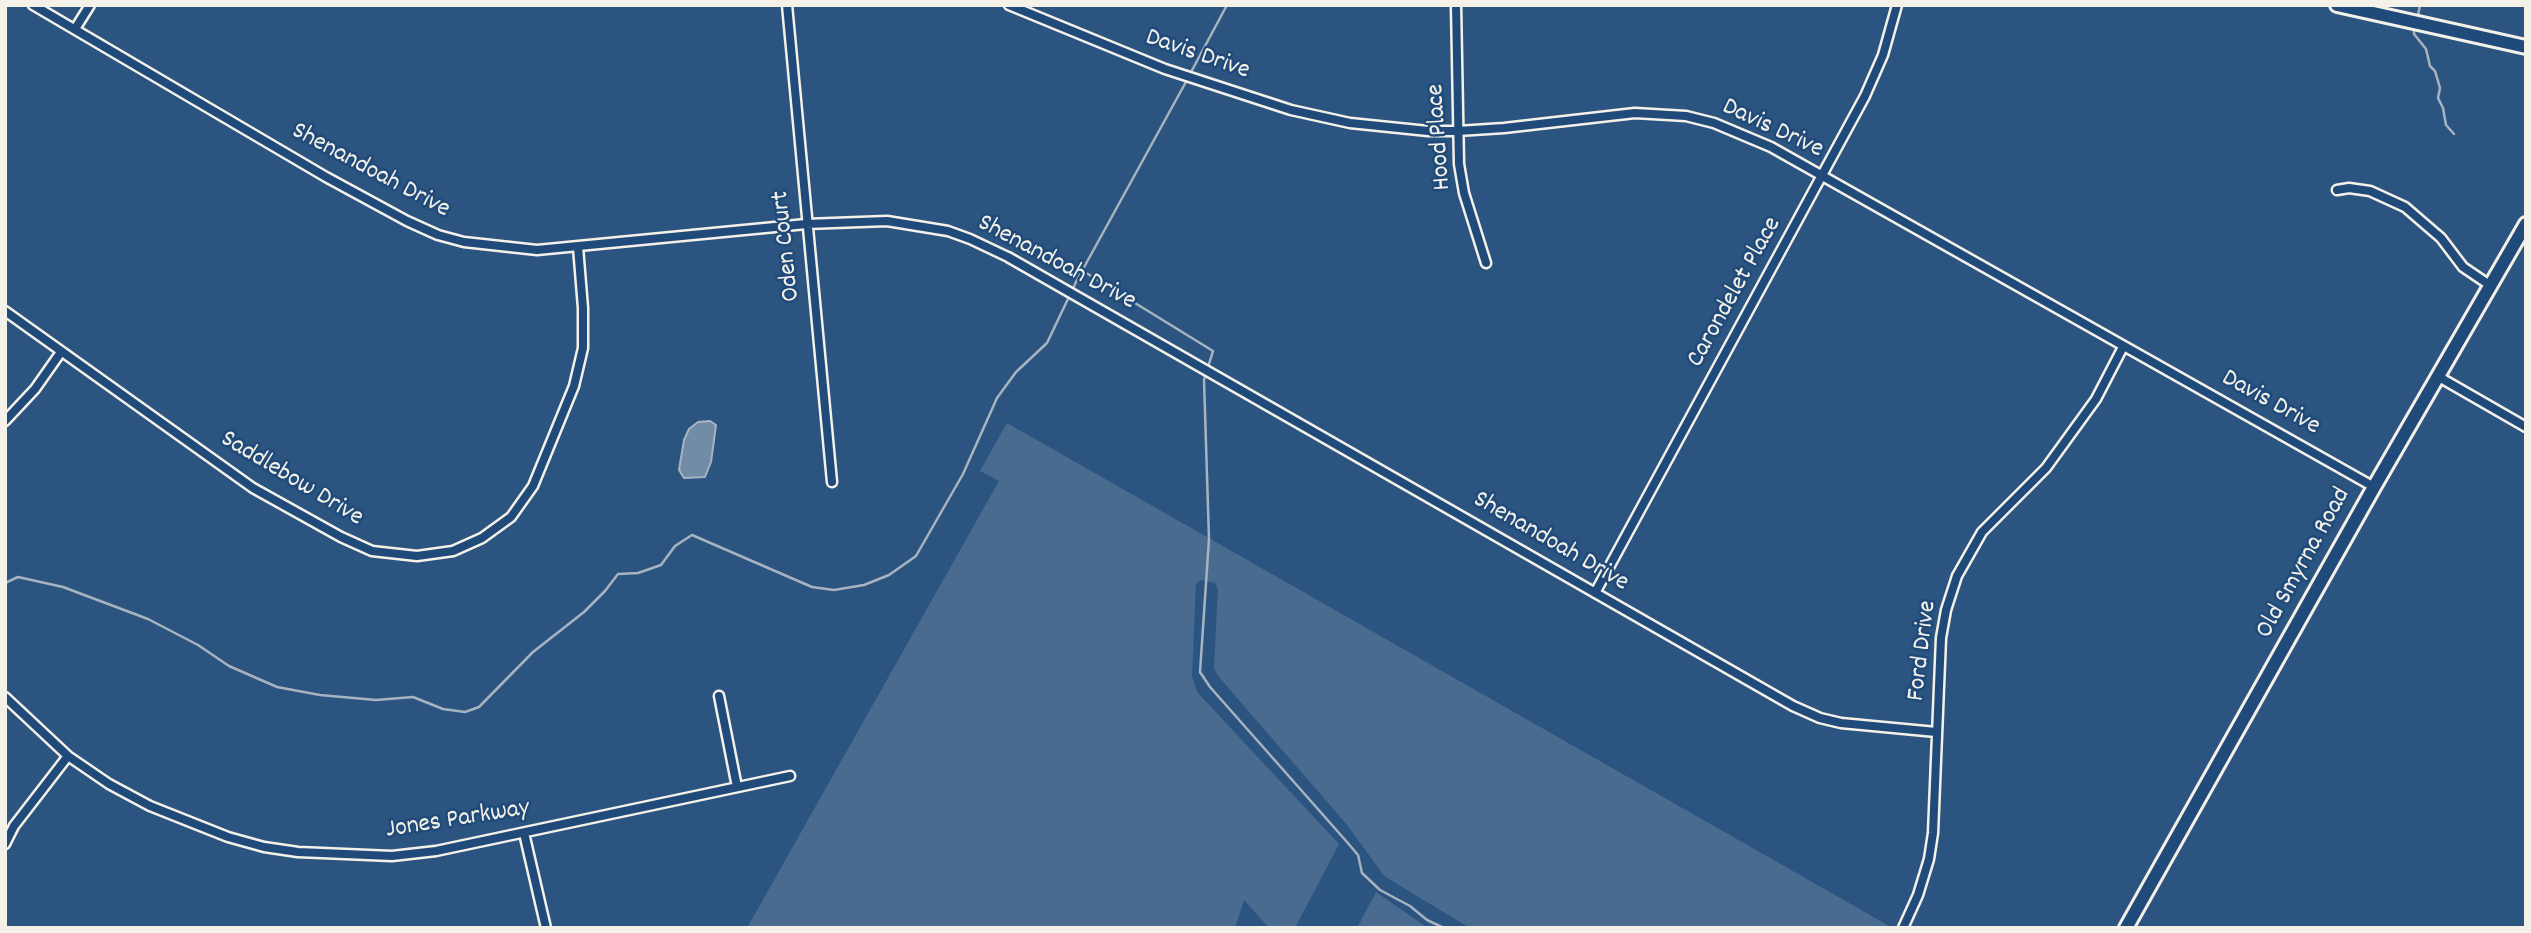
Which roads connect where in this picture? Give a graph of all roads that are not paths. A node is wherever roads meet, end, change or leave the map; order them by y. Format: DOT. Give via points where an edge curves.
graph roads {
  1 [pos="33,5"];
  2 [pos="90,5"];
  3 [pos="787,5"];
  4 [pos="1009,5"];
  5 [pos="1456,5"];
  6 [pos="1897,5"];
  7 [pos="2337,5"];
  8 [pos="75,29"];
  9 [pos="2526,47"];
  10 [pos="1458,131"];
  11 [pos="1823,177"];
  12 [pos="2337,190"];
  13 [pos="806,224"];
  14 [pos="2526,224"];
  15 [pos="578,247"];
  16 [pos="1486,263"];
  17 [pos="2491,286"];
  18 [pos="5,312"];
  19 [pos="2123,347"];
  20 [pos="61,352"];
  21 [pos="2439,377"];
  22 [pos="5,421"];
  23 [pos="2526,427"];
  24 [pos="832,482"];
  25 [pos="2374,487"];
  26 [pos="1595,593"];
  27 [pos="719,696"];
  28 [pos="5,697"];
  29 [pos="1937,732"];
  30 [pos="68,756"];
  31 [pos="790,776"];
  32 [pos="737,787"];
  33 [pos="524,833"];
  34 [pos="5,844"];
  35 [pos="546,928"];
  36 [pos="1903,928"];
  37 [pos="2126,928"];
  1 -- 8 [label="street, Shenandoah Drive"];
  2 -- 8 [label="street"];
  3 -- 13 [label="street, Oden Court"];
  4 -- 10 [label="street, Davis Drive" via="1182,75 1314,116 1391,128"];
  5 -- 10 [label="street, Hood Place"];
  6 -- 11 [label="street, Carondelet Place" via="1874,77"];
  7 -- 9 [label="street"];
  8 -- 15 [label="street, Shenandoah Drive" via="326,177 438,235 490,246"];
  10 -- 11 [label="street, Davis Drive" via="1634,113 1686,116 1745,134"];
  10 -- 16 [label="street, Hood Place" via="1464,193"];
  11 -- 19 [label="street, Davis Drive"];
  11 -- 26 [label="street, Carondelet Place"];
  12 -- 17 [label="street" via="2370,191 2406,207 2441,238 2463,267"];
  13 -- 15 [label="street, Shenandoah Drive"];
  13 -- 24 [label="street, Oden Court"];
  13 -- 26 [label="street, Shenandoah Drive" via="887,221 948,231 1008,257"];
  14 -- 17 [label="street, Old Smyrna Road"];
  15 -- 20 [label="street, Saddlebow Drive" via="583,348 549,452 511,517 453,551 394,555 341,537 253,488"];
  17 -- 21 [label="street, Old Smyrna Road"];
  18 -- 20 [label="street, Saddlebow Drive"];
  19 -- 25 [label="street, Davis Drive"];
  19 -- 29 [label="street, Ford Drive" via="2096,400 2046,468 1982,532 1957,576 1941,638"];
  20 -- 22 [label="street"];
  21 -- 23 [label="street"];
  21 -- 25 [label="street, Old Smyrna Road"];
  25 -- 37 [label="street, Old Smyrna Road"];
  26 -- 29 [label="street, Shenandoah Drive" via="1820,718 1860,727"];
  27 -- 32 [label="street"];
  28 -- 30 [label="street, Jones Parkway"];
  29 -- 36 [label="street, Ford Drive" via="1929,859"];
  30 -- 33 [label="street, Jones Parkway" via="150,806 264,847 392,856"];
  30 -- 34 [label="street"];
  31 -- 32 [label="street, Jones Parkway"];
  32 -- 33 [label="street, Jones Parkway"];
  33 -- 35 [label="street"];
}
